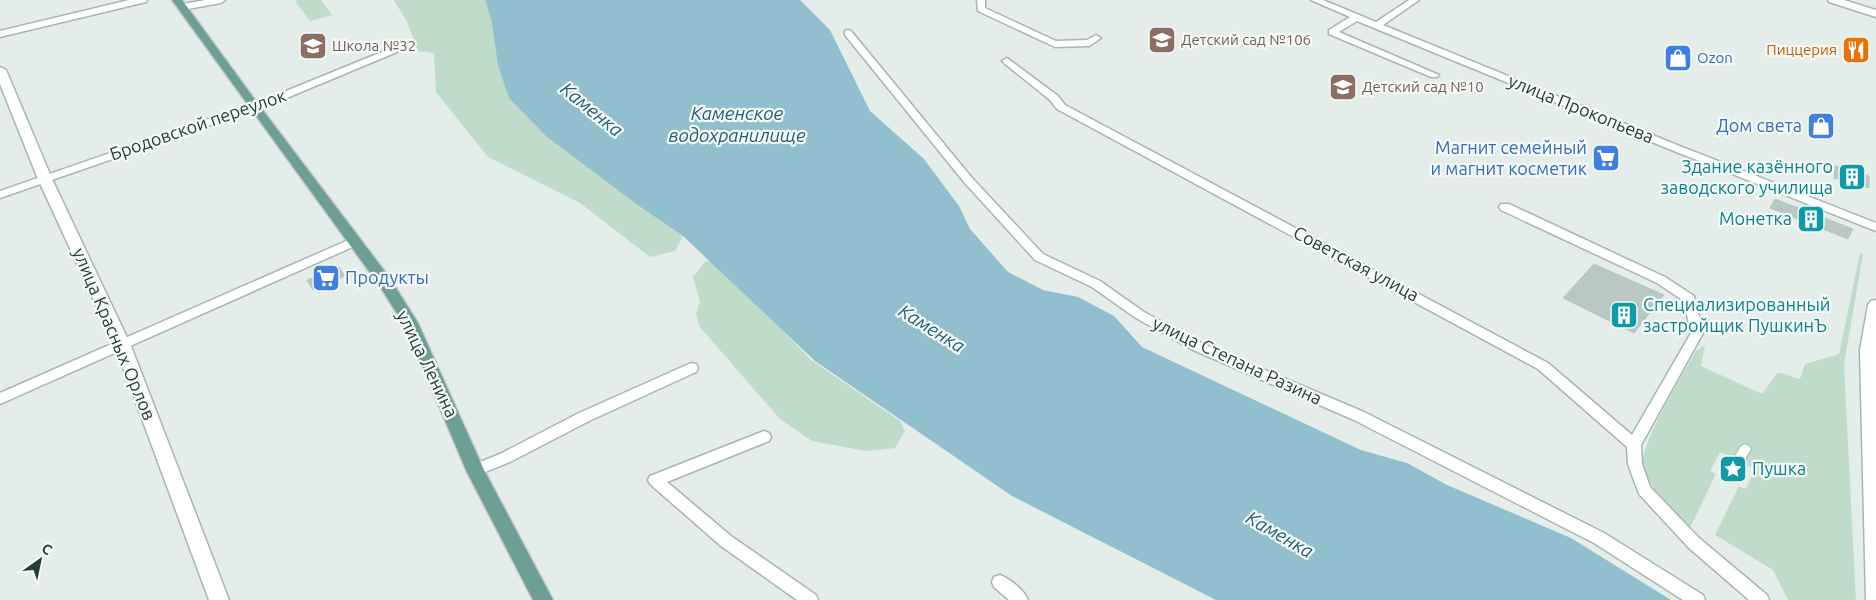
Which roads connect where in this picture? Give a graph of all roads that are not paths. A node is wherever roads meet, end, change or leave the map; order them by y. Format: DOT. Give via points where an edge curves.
graph roads {
  1 [pos="142,0"];
  2 [pos="221,0"];
  3 [pos="981,0"];
  4 [pos="1315,0"];
  5 [pos="1415,0"];
  6 [pos="1833,0"];
  7 [pos="179,3"];
  8 [pos="1876,14"];
  9 [pos="1357,17"];
  10 [pos="1377,25"];
  11 [pos="848,32"];
  12 [pos="0,34"];
  13 [pos="1096,38"];
  14 [pos="394,50"];
  15 [pos="1007,61"];
  16 [pos="0,70"];
  17 [pos="1434,75"];
  18 [pos="254,107"];
  19 [pos="44,179"];
  20 [pos="0,195"];
  21 [pos="1505,207"];
  22 [pos="1876,227"];
  23 [pos="354,242"];
  24 [pos="1876,305"];
  25 [pos="123,346"];
  26 [pos="692,368"];
  27 [pos="0,399"];
  28 [pos="764,437"];
  29 [pos="1634,445"];
  30 [pos="1745,449"];
  31 [pos="1738,461"];
  32 [pos="475,470"];
  33 [pos="1000,582"];
  34 [pos="220,600"];
  35 [pos="544,600"];
  36 [pos="810,600"];
  37 [pos="1020,600"];
  38 [pos="1697,600"];
  39 [pos="1761,600"];
  40 [pos="1876,600"];
  1 -- 12 [label="street"];
  2 -- 7 [label="street"];
  3 -- 13 [label="street" via="981,9 1055,44 1089,43"];
  4 -- 9 [label="street, улица Прокопьева"];
  5 -- 10 [label="street"];
  6 -- 8 [label="street"];
  7 -- 18 [label="main road, улица Ленина"];
  9 -- 10 [label="street, улица Прокопьева"];
  9 -- 17 [label="street" via="1332,32"];
  10 -- 22 [label="street, улица Прокопьева"];
  11 -- 38 [label="street, улица Степана Разина" via="968,180 1039,257 1096,284 1140,316 1196,346 1360,416 1599,538"];
  14 -- 18 [label="street, Бродовской переулок"];
  15 -- 29 [label="street, Советская улица" via="1061,107 1542,366"];
  16 -- 19 [label="street, улица Красных Орлов"];
  18 -- 19 [label="street, Бродовской переулок"];
  18 -- 23 [label="main road, улица Ленина"];
  19 -- 20 [label="street, Бродовской переулок"];
  19 -- 25 [label="street, улица Красных Орлов"];
  21 -- 29 [label="street" via="1661,280 1690,299 1697,334"];
  23 -- 25 [label="street"];
  23 -- 32 [label="main road, улица Ленина" via="413,327"];
  24 -- 40 [label="street" via="1868,350"];
  25 -- 27 [label="street"];
  25 -- 34 [label="street, улица Красных Орлов"];
  26 -- 32 [label="street"];
  28 -- 36 [label="street" via="655,480 726,541"];
  29 -- 39 [label="street" via="1635,464 1644,490 1694,543"];
  30 -- 31 [label="street"];
  32 -- 35 [label="main road, улица Ленина"];
  33 -- 37 [label="street"];
}
